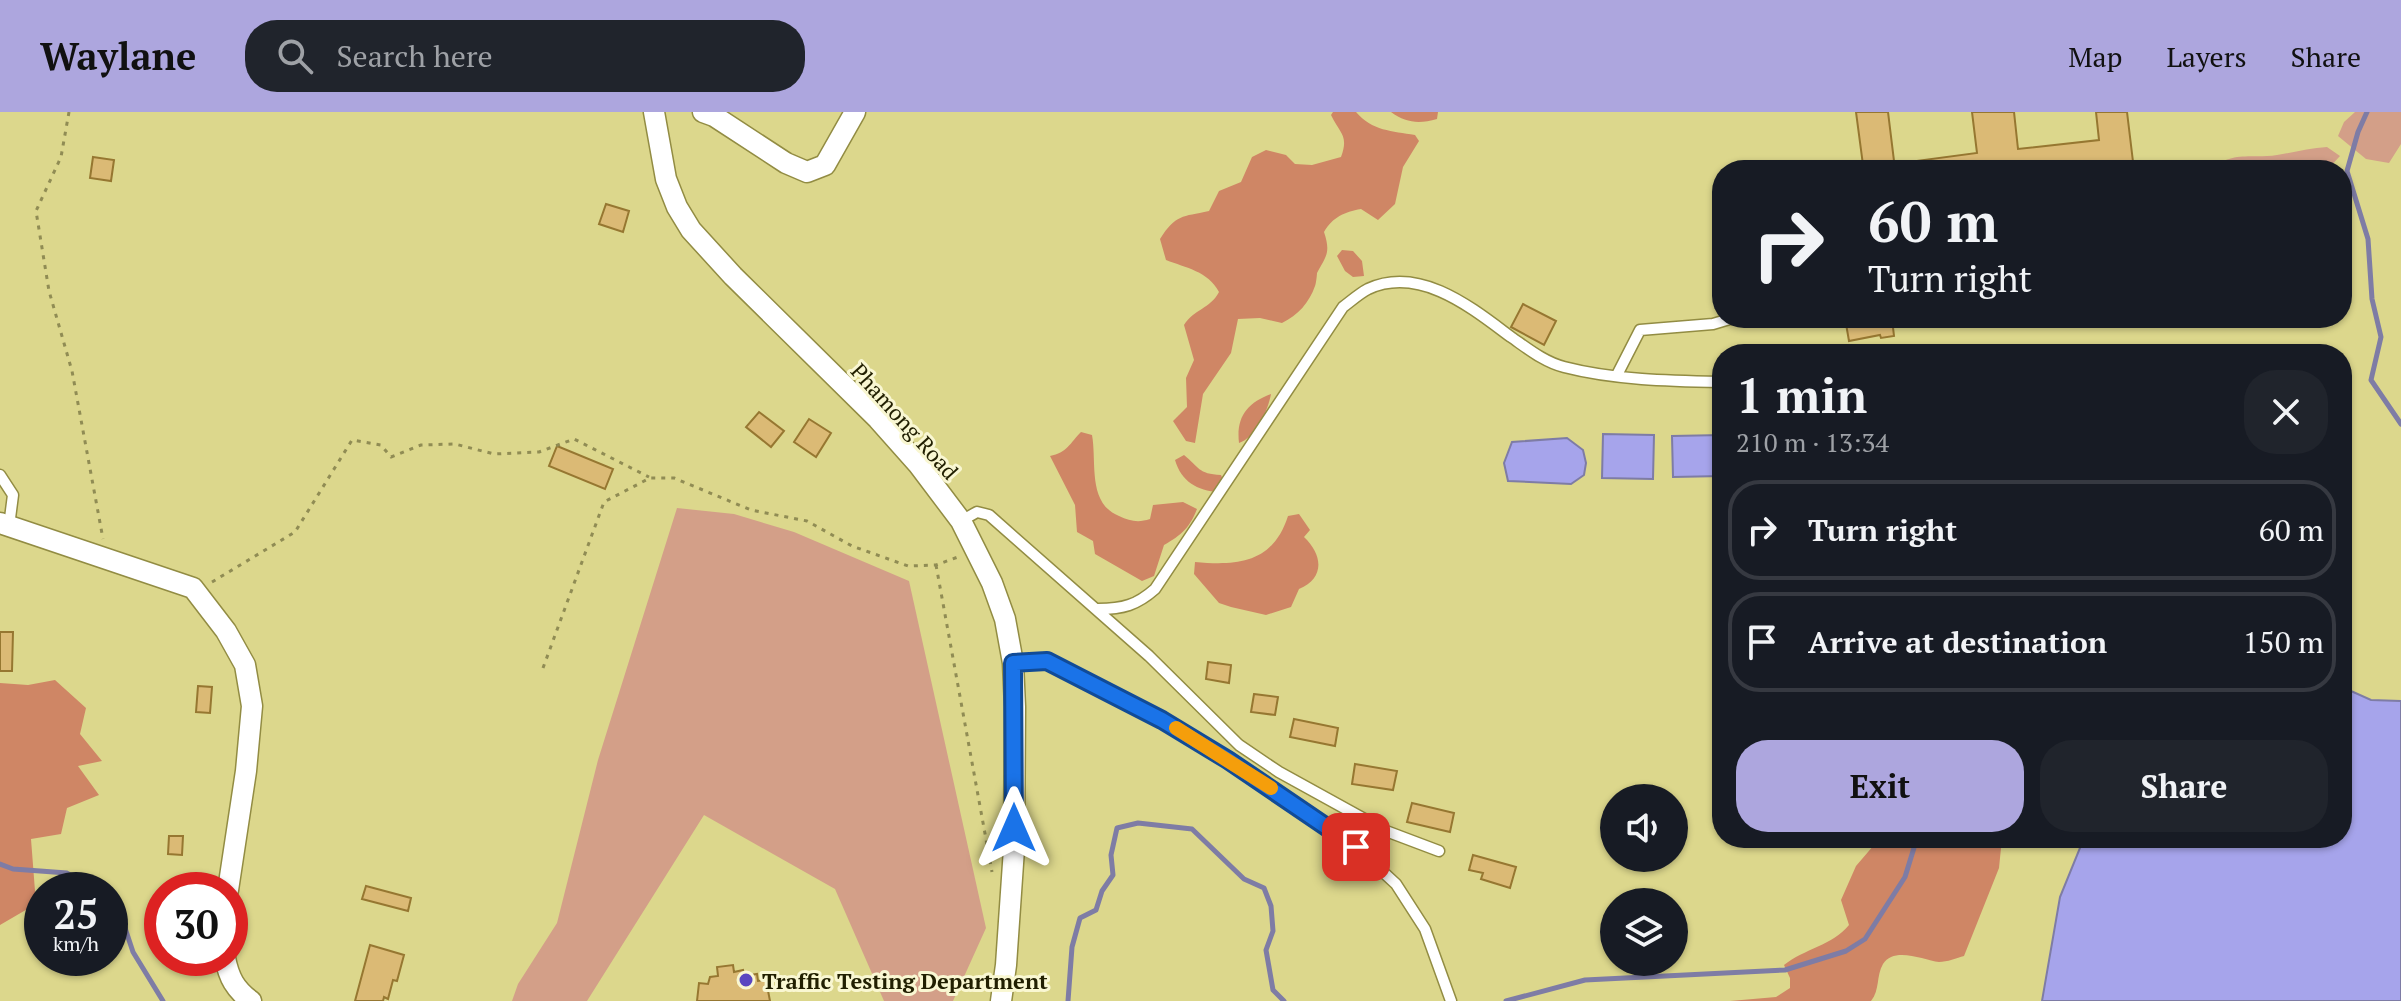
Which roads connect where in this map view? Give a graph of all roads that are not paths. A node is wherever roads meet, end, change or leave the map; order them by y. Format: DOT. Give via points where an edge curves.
graph roads {
  1 [pos="654,112"];
  2 [pos="703,112"];
  3 [pos="855,112"];
  4 [pos="1712,324"];
  5 [pos="1617,375"];
  6 [pos="1712,382"];
  7 [pos="0,475"];
  8 [pos="961,521"];
  9 [pos="4,525"];
  10 [pos="1098,609"];
  11 [pos="1013,663"];
  12 [pos="1439,851"];
  13 [pos="231,872"];
  14 [pos="229,976"];
  15 [pos="251,1001"];
  16 [pos="1001,1001"];
  17 [pos="1451,1001"];
  1 -- 8 [label="street, Phamong Road" via="666,179 691,230 878,419"];
  2 -- 3 [label="street" via="807,172 825,165"];
  4 -- 5 [label="lane" via="1640,330"];
  5 -- 6 [label="lane"];
  5 -- 10 [label="lane" via="1562,367 1536,355 1423,283 1368,289 1343,307 1155,589 1140,602"];
  7 -- 9 [label="lane" via="13,495"];
  8 -- 10 [label="lane" via="977,512 989,515"];
  8 -- 11 [label="street, Phamong Road" via="1005,619"];
  9 -- 13 [label="street" via="193,588 226,631 245,665 252,706"];
  10 -- 12 [label="lane" via="1239,745 1386,831"];
  11 -- 16 [label="street, Phamong Road" via="1014,849"];
  11 -- 17 [label="lane" via="1047,661 1162,720 1356,847 1396,884 1425,929"];
  14 -- 15 [label="street"];
}
